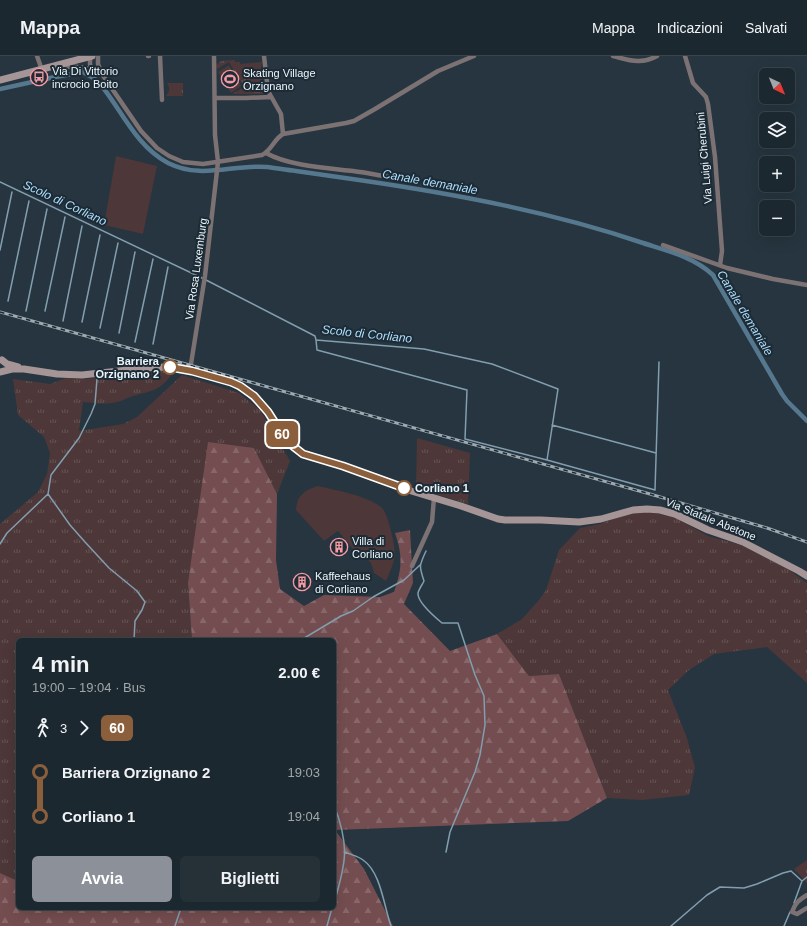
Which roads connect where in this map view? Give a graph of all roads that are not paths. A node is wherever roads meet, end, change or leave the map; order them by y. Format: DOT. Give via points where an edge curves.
graph roads {
  1 [pos="37,56"];
  2 [pos="91,56"];
  3 [pos="98,56"];
  4 [pos="160,56"];
  5 [pos="214,56"];
  6 [pos="264,56"];
  7 [pos="474,56"];
  8 [pos="613,56"];
  9 [pos="657,56"];
  10 [pos="685,56"];
  11 [pos="50,67"];
  12 [pos="91,68"];
  13 [pos="42,70"];
  14 [pos="102,74"];
  15 [pos="0,80"];
  16 [pos="271,97"];
  17 [pos="215,98"];
  18 [pos="162,100"];
  19 [pos="283,134"];
  20 [pos="266,153"];
  21 [pos="218,162"];
  22 [pos="402,179"];
  23 [pos="663,245"];
  24 [pos="720,265"];
  25 [pos="807,285"];
  26 [pos="191,364"];
  27 [pos="1,365"];
  28 [pos="24,369"];
  29 [pos="434,498"];
  30 [pos="412,566"];
  31 [pos="807,576"];
  32 [pos="807,895"];
  33 [pos="807,908"];
  1 -- 13 [label="street"];
  2 -- 11 [label="main road"];
  2 -- 12 [label="street"];
  3 -- 14 [label="street"];
  4 -- 18 [label="street"];
  5 -- 17 [label="street"];
  6 -- 16 [label="street" via="266,84"];
  7 -- 19 [label="street" via="438,72 350,122"];
  8 -- 9 [label="street" via="640,62"];
  10 -- 24 [label="street, Via Luigi Cherubini" via="693,83 706,97 708,104 715,157 722,251"];
  11 -- 12 [label="street"];
  11 -- 13 [label="main road"];
  12 -- 14 [label="street"];
  13 -- 15 [label="main road"];
  14 -- 21 [label="street" via="141,131 163,152 183,162"];
  16 -- 17 [label="street"];
  16 -- 19 [label="street" via="281,114"];
  17 -- 21 [label="street"];
  19 -- 20 [label="street"];
  20 -- 21 [label="street"];
  20 -- 22 [label="street" via="300,163"];
  21 -- 26 [label="street, Via Rosa Luxemburg"];
  23 -- 24 [label="street"];
  24 -- 25 [label="street"];
  27 -- 28 [label="main road"];
  27 -- 28 [label="main road, Via Statale Abetone" via="12,369"];
  28 -- 29 [label="main road, Via Statale Abetone" via="82,375 170,367 231,382 254,396 284,437 303,454"];
  29 -- 30 [label="street" via="432,522"];
  29 -- 31 [label="main road, Via Statale Abetone" via="506,520 579,522 601,520 633,510 660,510 742,542"];
  32 -- 33 [label="street" via="798,900 792,912 796,914"];
}
